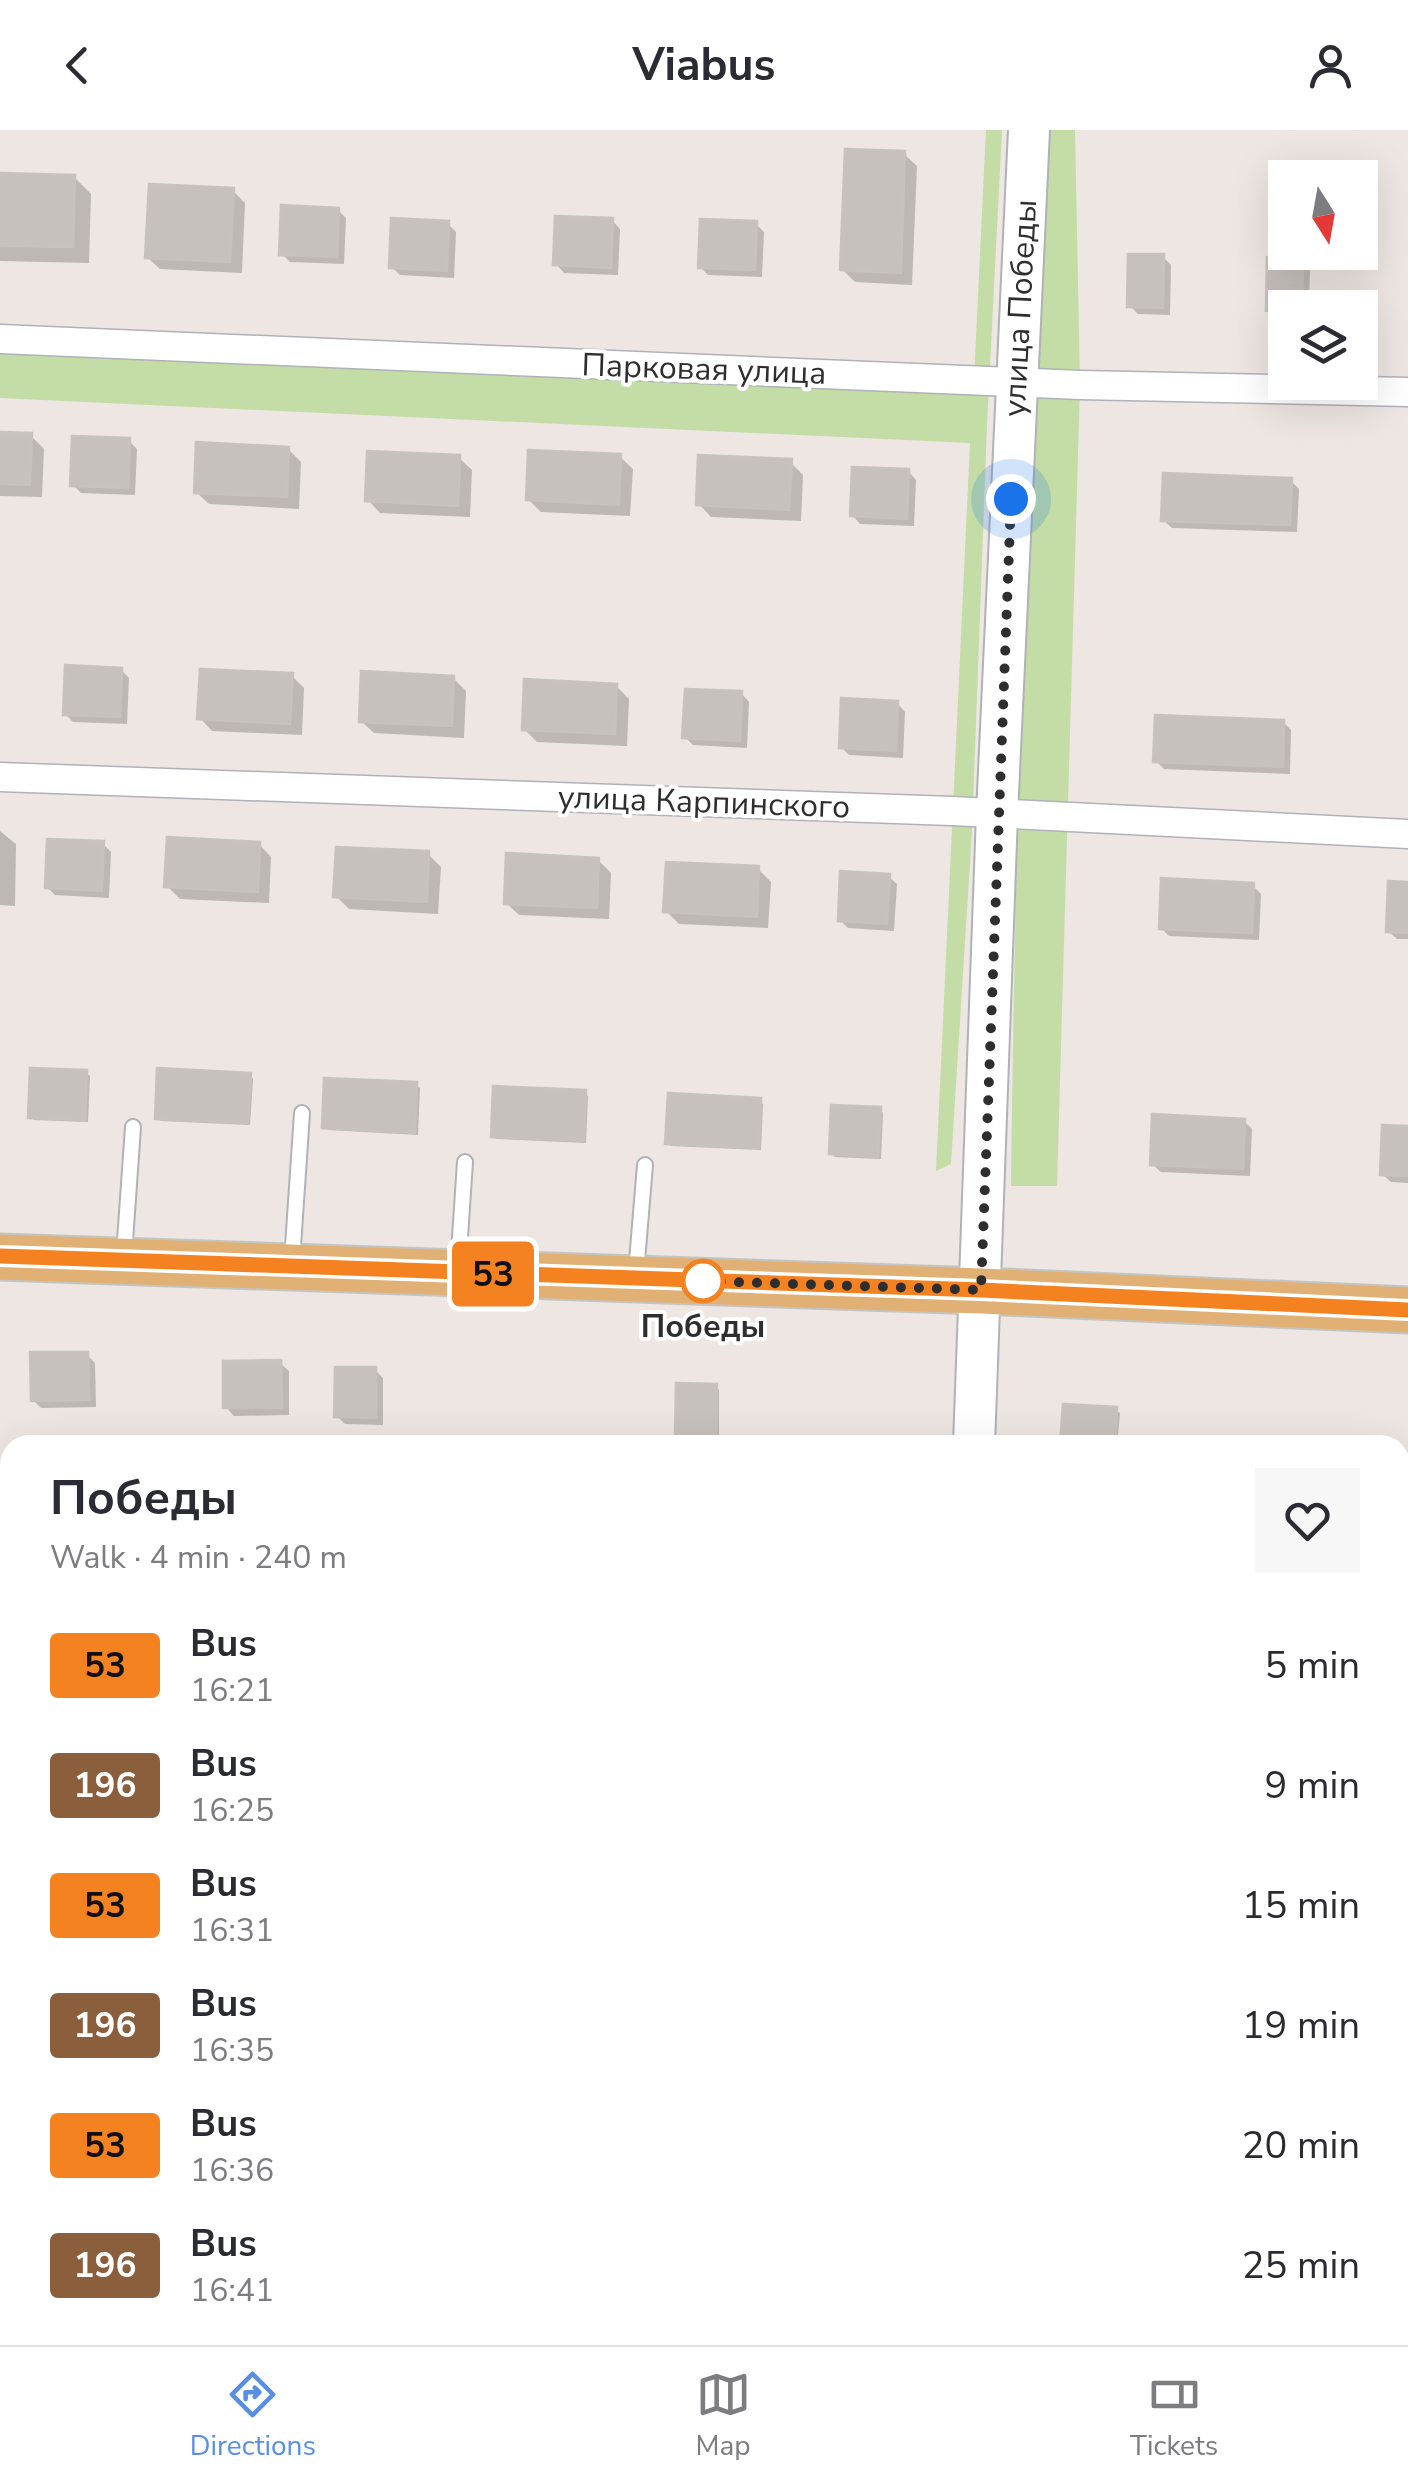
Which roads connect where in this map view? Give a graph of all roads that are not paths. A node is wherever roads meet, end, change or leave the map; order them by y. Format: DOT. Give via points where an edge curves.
graph roads {
  1 [pos="1029,130"];
  2 [pos="0,340"];
  3 [pos="1016,382"];
  4 [pos="1408,392"];
  5 [pos="0,777"];
  6 [pos="997,814"];
  7 [pos="1408,834"];
  8 [pos="302,1114"];
  9 [pos="132,1126"];
  10 [pos="466,1162"];
  11 [pos="645,1165"];
  12 [pos="0,1256"];
  13 [pos="123,1261"];
  14 [pos="292,1267"];
  15 [pos="457,1272"];
  16 [pos="636,1278"];
  17 [pos="981,1290"];
  18 [pos="1408,1310"];
  19 [pos="974,1435"];
  1 -- 3 [label="main road, улица Победы"];
  2 -- 3 [label="street, Парковая улица"];
  3 -- 4 [label="street, Парковая улица"];
  3 -- 6 [label="main road, улица Победы"];
  5 -- 6 [label="street, улица Карпинского"];
  6 -- 7 [label="street, улица Карпинского"];
  6 -- 17 [label="main road, улица Победы"];
  8 -- 14 [label="lane"];
  9 -- 13 [label="lane"];
  10 -- 15 [label="lane"];
  11 -- 16 [label="lane"];
  12 -- 13 [label="main road"];
  13 -- 14 [label="main road"];
  14 -- 15 [label="main road"];
  15 -- 16 [label="main road"];
  16 -- 17 [label="main road"];
  17 -- 18 [label="main road"];
  17 -- 19 [label="main road, улица Победы"];
}
